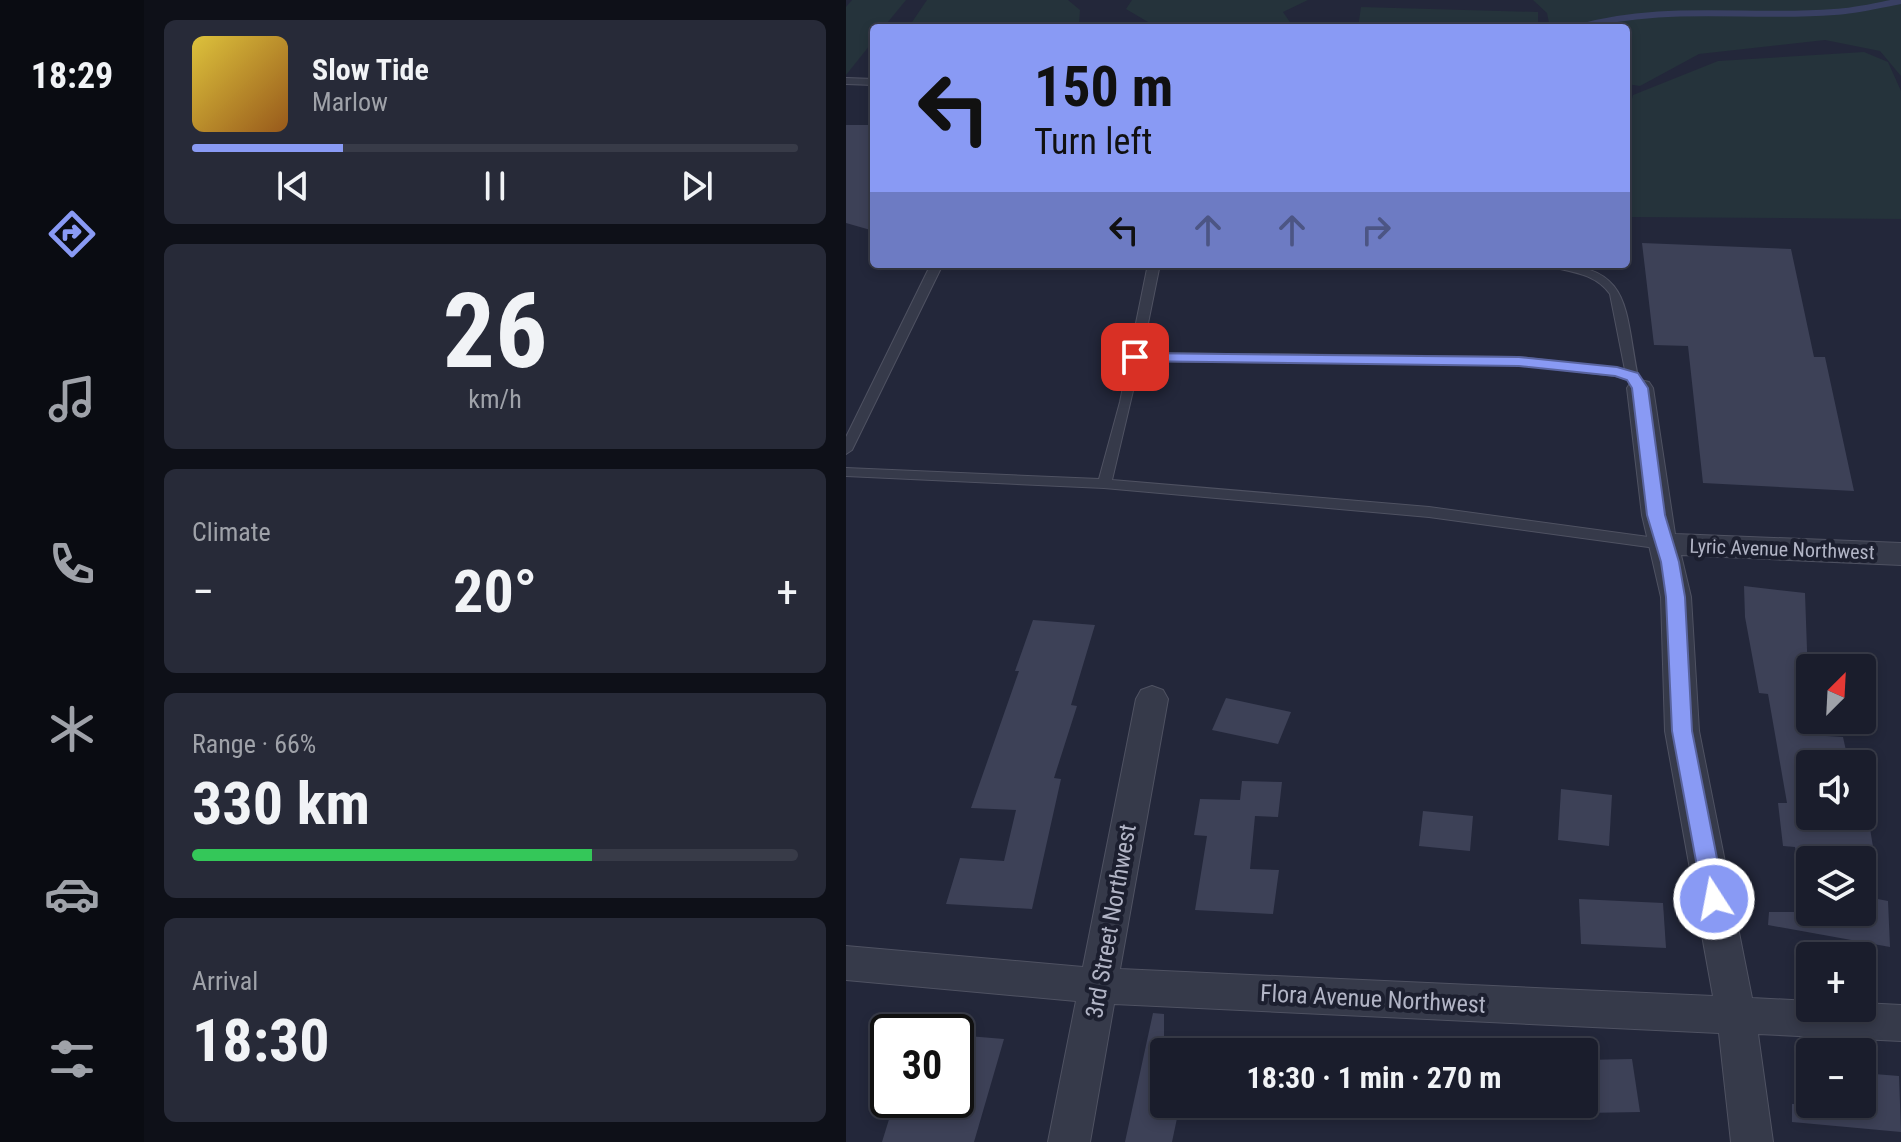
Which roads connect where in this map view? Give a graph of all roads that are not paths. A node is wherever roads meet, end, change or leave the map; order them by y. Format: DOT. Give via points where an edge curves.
graph roads {
  1 [pos="846,81"];
  2 [pos="870,82"];
  3 [pos="935,268"];
  4 [pos="1153,268"];
  5 [pos="1572,268"];
  6 [pos="1135,357"];
  7 [pos="1636,382"];
  8 [pos="846,450"];
  9 [pos="846,472"];
  10 [pos="1104,484"];
  11 [pos="1663,544"];
  12 [pos="1901,554"];
  13 [pos="1152,699"];
  14 [pos="846,963"];
  15 [pos="1099,986"];
  16 [pos="1736,1015"];
  17 [pos="1901,1023"];
  18 [pos="1069,1142"];
  19 [pos="1752,1142"];
  1 -- 2 [label="lane"];
  3 -- 8 [label="lane"];
  4 -- 6 [label="lane"];
  5 -- 7 [label="lane" via="1588,271 1616,294"];
  6 -- 7 [label="lane" via="1519,361 1617,372"];
  6 -- 10 [label="lane"];
  7 -- 11 [label="street"];
  9 -- 10 [label="lane"];
  10 -- 11 [label="lane" via="1429,512"];
  11 -- 12 [label="street, Lyric Avenue Northwest"];
  11 -- 16 [label="street" via="1676,597 1682,731"];
  13 -- 15 [label="street, 3rd Street Northwest"];
  14 -- 15 [label="street, Flora Avenue Northwest"];
  15 -- 16 [label="street, Flora Avenue Northwest"];
  15 -- 18 [label="street, 3rd Street Northwest"];
  16 -- 17 [label="street, Flora Avenue Northwest"];
  16 -- 19 [label="street"];
}
